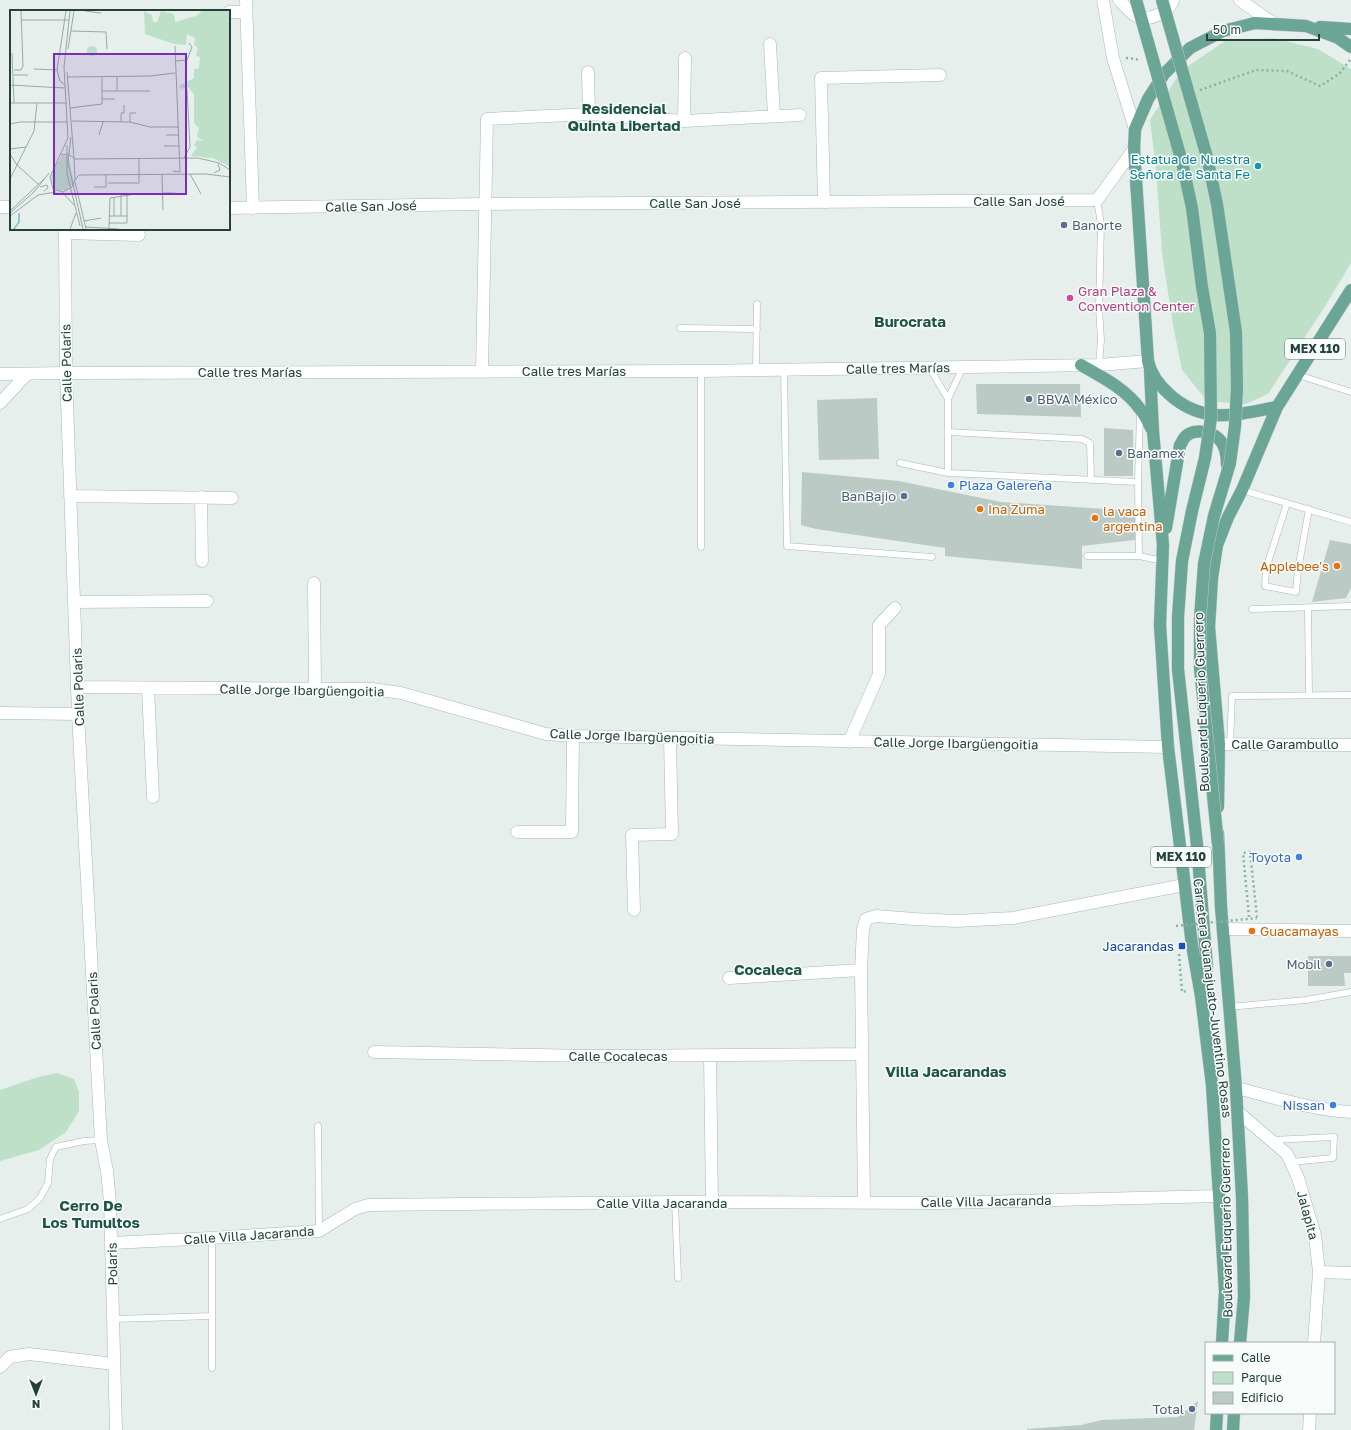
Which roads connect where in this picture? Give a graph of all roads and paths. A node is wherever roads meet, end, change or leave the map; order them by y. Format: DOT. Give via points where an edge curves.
graph roads {
  1 [pos="1102,0"];
  2 [pos="1119,0"];
  3 [pos="1136,0"];
  4 [pos="1162,0"];
  5 [pos="1173,0"];
  6 [pos="1240,0"];
  7 [pos="246,6"];
  8 [pos="230,12"];
  9 [pos="1274,24"];
  10 [pos="1306,26"];
  11 [pos="1351,29"];
  12 [pos="770,44"];
  13 [pos="1351,47"];
  14 [pos="685,58"];
  15 [pos="1113,58"];
  16 [pos="1351,58"];
  17 [pos="1144,63"];
  18 [pos="588,72"];
  19 [pos="940,75"];
  20 [pos="1198,90"];
  21 [pos="589,114"];
  22 [pos="800,115"];
  23 [pos="774,116"];
  24 [pos="684,121"];
  25 [pos="1135,129"];
  26 [pos="1134,148"];
  27 [pos="1097,200"];
  28 [pos="824,202"];
  29 [pos="485,204"];
  30 [pos="230,208"];
  31 [pos="253,208"];
  32 [pos="139,235"];
  33 [pos="1351,290"];
  34 [pos="758,304"];
  35 [pos="680,328"];
  36 [pos="757,329"];
  37 [pos="1081,365"];
  38 [pos="1099,365"];
  39 [pos="1149,366"];
  40 [pos="929,367"];
  41 [pos="963,367"];
  42 [pos="784,369"];
  43 [pos="756,370"];
  44 [pos="482,371"];
  45 [pos="701,371"];
  46 [pos="66,372"];
  47 [pos="0,374"];
  48 [pos="27,374"];
  49 [pos="1298,375"];
  50 [pos="1351,392"];
  51 [pos="948,399"];
  52 [pos="0,403"];
  53 [pos="1277,407"];
  54 [pos="1140,408"];
  55 [pos="1153,431"];
  56 [pos="948,432"];
  57 [pos="900,463"];
  58 [pos="948,473"];
  59 [pos="1091,479"];
  60 [pos="1138,482"];
  61 [pos="1242,490"];
  62 [pos="70,496"];
  63 [pos="200,497"];
  64 [pos="232,498"];
  65 [pos="1287,503"];
  66 [pos="1309,509"];
  67 [pos="1351,522"];
  68 [pos="1163,545"];
  69 [pos="701,547"];
  70 [pos="1087,556"];
  71 [pos="1139,556"];
  72 [pos="932,557"];
  73 [pos="202,560"];
  74 [pos="1163,561"];
  75 [pos="1212,578"];
  76 [pos="314,583"];
  77 [pos="74,602"];
  78 [pos="207,602"];
  79 [pos="1351,606"];
  80 [pos="895,608"];
  81 [pos="1308,608"];
  82 [pos="1252,609"];
  83 [pos="78,687"];
  84 [pos="148,688"];
  85 [pos="315,689"];
  86 [pos="1309,695"];
  87 [pos="1351,695"];
  88 [pos="0,713"];
  89 [pos="78,714"];
  90 [pos="572,736"];
  91 [pos="670,738"];
  92 [pos="849,742"];
  93 [pos="1224,744"];
  94 [pos="1351,745"];
  95 [pos="1168,747"];
  96 [pos="153,797"];
  97 [pos="517,832"];
  98 [pos="1218,844"];
  99 [pos="1184,885"];
  100 [pos="634,910"];
  101 [pos="1176,926"];
  102 [pos="1222,929"];
  103 [pos="1251,929"];
  104 [pos="1351,931"];
  105 [pos="861,970"];
  106 [pos="730,978"];
  107 [pos="1351,992"];
  108 [pos="1201,996"];
  109 [pos="1229,1007"];
  110 [pos="374,1052"];
  111 [pos="862,1054"];
  112 [pos="710,1056"];
  113 [pos="1236,1088"];
  114 [pos="1238,1112"];
  115 [pos="1351,1112"];
  116 [pos="318,1126"];
  117 [pos="101,1140"];
  118 [pos="1271,1140"];
  119 [pos="1291,1162"];
  120 [pos="1220,1196"];
  121 [pos="675,1202"];
  122 [pos="712,1203"];
  123 [pos="864,1204"];
  124 [pos="0,1219"];
  125 [pos="319,1230"];
  126 [pos="212,1238"];
  127 [pos="112,1244"];
  128 [pos="1319,1272"];
  129 [pos="1351,1273"];
  130 [pos="678,1278"];
  131 [pos="212,1316"];
  132 [pos="114,1319"];
  133 [pos="1222,1342"];
  134 [pos="1240,1342"];
  135 [pos="1314,1342"];
  136 [pos="114,1364"];
  137 [pos="0,1367"];
  138 [pos="212,1368"];
  139 [pos="1218,1414"];
  140 [pos="1234,1414"];
  141 [pos="1310,1414"];
  142 [pos="116,1430"];
  143 [pos="1216,1430"];
  144 [pos="1233,1430"];
  145 [pos="1309,1430"];
  1 -- 15 [label="street"];
  2 -- 5 [label="street" via="1132,13 1148,18 1168,9"];
  3 -- 108 [label="main road, bridge" via="1182,162 1192,208 1210,332 1211,418 1205,458 1182,560 1178,617 1178,669 1207,967"];
  4 -- 98 [label="main road, bridge" via="1207,157 1217,204 1236,332 1238,388 1235,426 1230,463 1214,516 1204,564 1200,619 1200,668"];
  6 -- 9 [label="street"];
  7 -- 8 [label="street"];
  7 -- 31 [label="street"];
  9 -- 10 [label="main road, MEX 110"];
  9 -- 25 [label="main road, MEX 110" via="1255,23 1223,31 1190,48 1164,74 1148,99"];
  10 -- 11 [label="main road"];
  10 -- 13 [label="main road, MEX 110" via="1338,38"];
  12 -- 23 [label="street"];
  14 -- 24 [label="street"];
  15 -- 17 [label="path" via="1136,59"];
  15 -- 25 [label="street"];
  16 -- 20 [label="path" via="1339,74 1320,86 1287,71 1256,70"];
  18 -- 21 [label="street"];
  19 -- 28 [label="street" via="821,78"];
  21 -- 24 [label="street"];
  21 -- 29 [label="street" via="487,119"];
  22 -- 23 [label="street"];
  23 -- 24 [label="street"];
  25 -- 26 [label="main road, MEX 110"];
  26 -- 27 [label="street"];
  26 -- 39 [label="main road, MEX 110"];
  27 -- 28 [label="street, Calle San José"];
  27 -- 38 [label="lane" via="1101,224"];
  28 -- 29 [label="street, Calle San José"];
  29 -- 31 [label="street, Calle San José"];
  29 -- 44 [label="street"];
  30 -- 31 [label="street, Calle San José"];
  32 -- 46 [label="street, Calle Polaris" via="65,234"];
  33 -- 49 [label="main road, MEX 110"];
  34 -- 36 [label="lane"];
  35 -- 36 [label="lane"];
  36 -- 43 [label="lane"];
  37 -- 38 [label="street, Calle tres Marías"];
  37 -- 41 [label="street, Calle tres Marías"];
  37 -- 54 [label="main road" via="1106,378"];
  38 -- 39 [label="street, Calle tres Marías"];
  39 -- 53 [label="main road, MEX 110" via="1160,386 1180,404 1203,414 1235,416"];
  39 -- 55 [label="main road, Carretera Guanajuato-Juventino Rosas / MEX 110"];
  40 -- 41 [label="street, Calle tres Marías"];
  40 -- 42 [label="street, Calle tres Marías"];
  40 -- 51 [label="lane"];
  41 -- 51 [label="lane"];
  42 -- 43 [label="street, Calle tres Marías"];
  42 -- 72 [label="lane" via="787,546"];
  43 -- 45 [label="street, Calle tres Marías"];
  44 -- 45 [label="street, Calle tres Marías"];
  44 -- 46 [label="street, Calle tres Marías"];
  45 -- 69 [label="lane"];
  46 -- 48 [label="street, Calle tres Marías"];
  46 -- 62 [label="street, Calle Polaris"];
  47 -- 48 [label="street, Calle tres Marías"];
  48 -- 52 [label="street"];
  49 -- 50 [label="lane"];
  49 -- 53 [label="main road, MEX 110"];
  51 -- 56 [label="lane"];
  53 -- 61 [label="main road, Boulevard Euquerio Guerrero / MEX 110"];
  54 -- 55 [label="main road"];
  54 -- 60 [label="lane"];
  55 -- 68 [label="main road, Carretera Guanajuato-Juventino Rosas / MEX 110"];
  56 -- 58 [label="lane"];
  56 -- 59 [label="lane" via="1082,439 1090,443"];
  57 -- 58 [label="lane"];
  58 -- 59 [label="lane"];
  59 -- 60 [label="lane"];
  60 -- 71 [label="lane"];
  61 -- 65 [label="lane"];
  61 -- 75 [label="main road, Boulevard Euquerio Guerrero / MEX 110" via="1217,545"];
  62 -- 63 [label="street"];
  62 -- 77 [label="street, Calle Polaris"];
  63 -- 64 [label="street"];
  63 -- 73 [label="street"];
  65 -- 66 [label="lane"];
  65 -- 66 [label="lane" via="1266,569 1264,586 1296,592"];
  66 -- 67 [label="lane"];
  68 -- 74 [label="main road, Carretera Guanajuato-Juventino Rosas / MEX 110"];
  68 -- 75 [label="main road" via="1180,445 1192,432 1212,434 1225,448 1227,469 1211,537"];
  70 -- 71 [label="lane"];
  71 -- 74 [label="lane"];
  74 -- 95 [label="main road, Carretera Guanajuato-Juventino Rosas / MEX 110" via="1160,625"];
  75 -- 93 [label="main road, Boulevard Euquerio Guerrero / MEX 110" via="1209,627"];
  76 -- 85 [label="street"];
  77 -- 78 [label="street"];
  77 -- 83 [label="street, Calle Polaris"];
  79 -- 81 [label="lane"];
  80 -- 92 [label="street" via="880,625 880,674"];
  81 -- 82 [label="lane"];
  81 -- 86 [label="lane"];
  83 -- 84 [label="street, Calle Jorge Ibargüengoitia"];
  83 -- 89 [label="street, Calle Polaris"];
  84 -- 85 [label="street, Calle Jorge Ibargüengoitia"];
  84 -- 96 [label="street"];
  85 -- 90 [label="street, Calle Jorge Ibargüengoitia" via="372,689 401,693 546,734"];
  86 -- 87 [label="lane"];
  86 -- 93 [label="lane" via="1232,696"];
  88 -- 89 [label="street"];
  89 -- 117 [label="street, Calle Polaris"];
  90 -- 91 [label="street, Calle Jorge Ibargüengoitia"];
  90 -- 97 [label="street" via="572,832"];
  91 -- 92 [label="street, Calle Jorge Ibargüengoitia"];
  91 -- 100 [label="street" via="672,834 632,835"];
  92 -- 95 [label="street, Calle Jorge Ibargüengoitia"];
  93 -- 94 [label="street, Calle Garambullo"];
  93 -- 98 [label="main road, Boulevard Euquerio Guerrero / MEX 110"];
  95 -- 99 [label="main road, Carretera Guanajuato-Juventino Rosas / MEX 110"];
  98 -- 102 [label="main road, Boulevard Euquerio Guerrero / MEX 110"];
  99 -- 105 [label="street" via="1013,918 957,921 876,916 866,919 863,929"];
  99 -- 108 [label="main road, Carretera Guanajuato-Juventino Rosas / MEX 110"];
  101 -- 103 [label="path, bridge" via="1257,918 1250,852 1243,853"];
  102 -- 103 [label="street"];
  102 -- 109 [label="main road, Boulevard Euquerio Guerrero / MEX 110"];
  103 -- 104 [label="street"];
  105 -- 106 [label="street"];
  105 -- 111 [label="street"];
  107 -- 109 [label="lane" via="1306,1000"];
  108 -- 120 [label="main road, Carretera Guanajuato-Juventino Rosas / MEX 110" via="1212,1085"];
  109 -- 113 [label="main road, Boulevard Euquerio Guerrero / MEX 110"];
  110 -- 112 [label="street, Calle Cocalecas"];
  111 -- 112 [label="street, Calle Cocalecas"];
  111 -- 123 [label="street"];
  112 -- 122 [label="street"];
  113 -- 114 [label="main road, Boulevard Euquerio Guerrero / MEX 110"];
  113 -- 115 [label="street" via="1314,1107"];
  114 -- 118 [label="street, Jalapita"];
  114 -- 134 [label="main road, Boulevard Euquerio Guerrero / MEX 110" via="1244,1297"];
  116 -- 125 [label="lane"];
  117 -- 124 [label="lane" via="56,1147 50,1159 48,1183 40,1198 28,1209"];
  117 -- 127 [label="street, Polaris" via="107,1171"];
  118 -- 119 [label="street, Jalapita" via="1287,1154"];
  118 -- 119 [label="lane" via="1334,1137 1333,1158"];
  119 -- 128 [label="street, Jalapita" via="1315,1234"];
  120 -- 123 [label="street, Calle Villa Jacaranda"];
  120 -- 133 [label="main road, Carretera Guanajuato-Juventino Rosas / MEX 110" via="1225,1291"];
  121 -- 122 [label="street, Calle Villa Jacaranda"];
  121 -- 125 [label="street, Calle Villa Jacaranda" via="368,1205 355,1209"];
  121 -- 130 [label="lane"];
  122 -- 123 [label="street, Calle Villa Jacaranda"];
  125 -- 126 [label="street, Calle Villa Jacaranda"];
  126 -- 127 [label="street, Calle Villa Jacaranda"];
  126 -- 131 [label="lane"];
  127 -- 132 [label="street, Polaris"];
  128 -- 129 [label="street"];
  128 -- 135 [label="street, Jalapita"];
  131 -- 132 [label="lane"];
  131 -- 138 [label="lane"];
  132 -- 136 [label="street, Polaris"];
  136 -- 137 [label="street" via="29,1354 10,1357"];
  136 -- 142 [label="street, Polaris"];
  139 -- 143 [label="main road"];
  140 -- 144 [label="main road"];
  141 -- 145 [label="street"];
}
